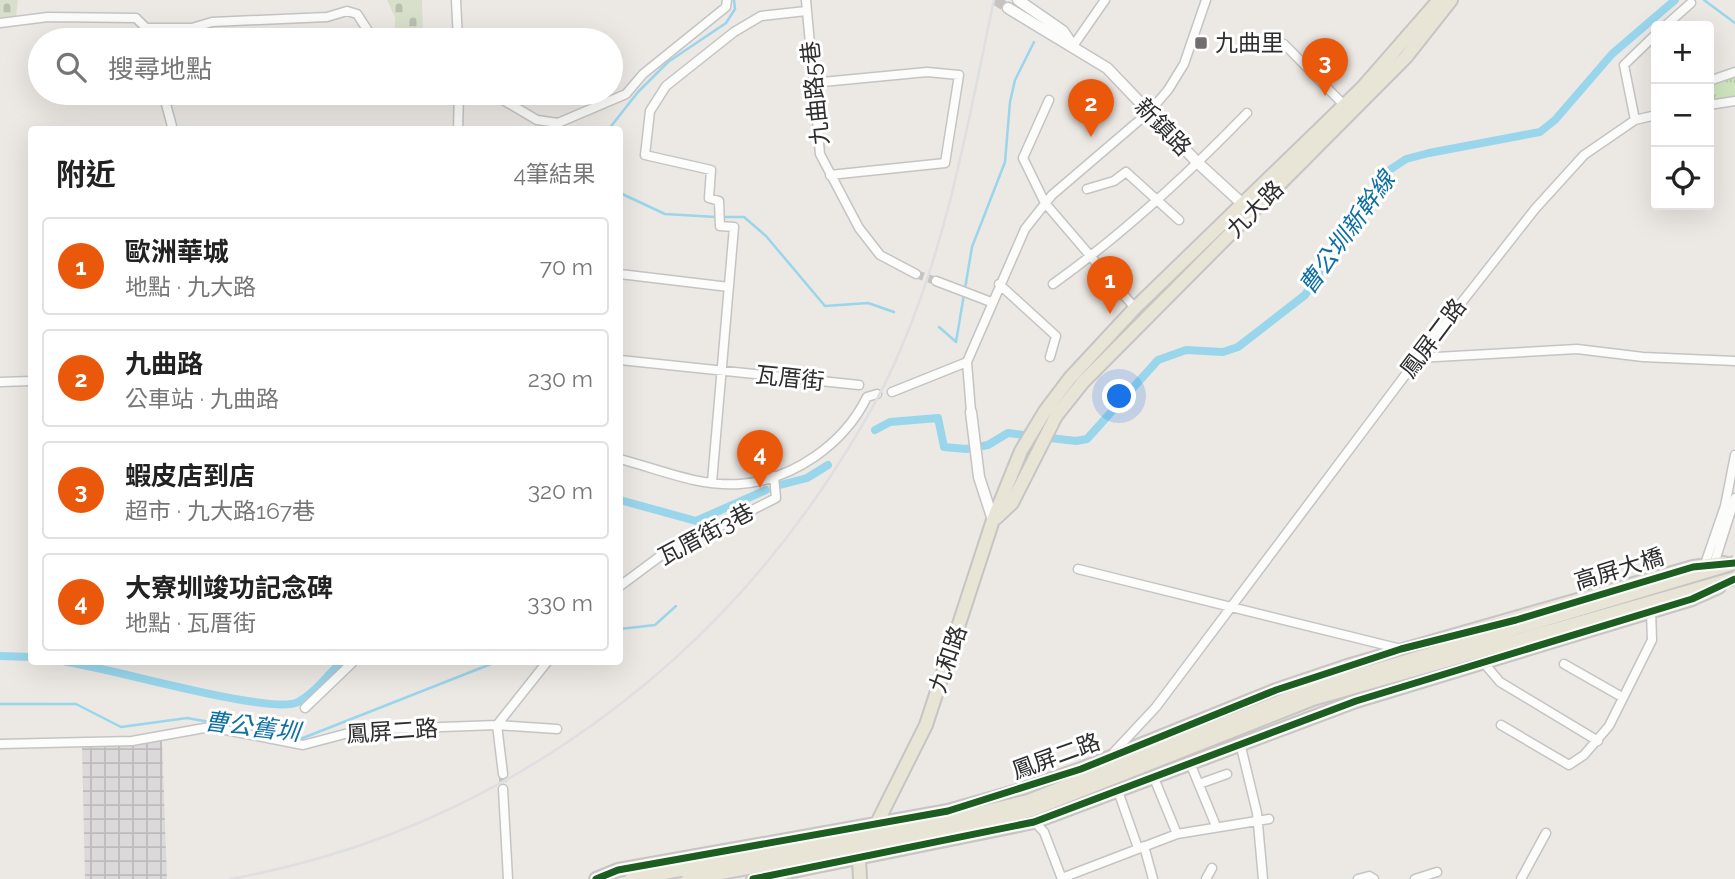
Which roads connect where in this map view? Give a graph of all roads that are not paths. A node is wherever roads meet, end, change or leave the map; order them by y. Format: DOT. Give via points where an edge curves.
graph roads {
  1 [pos="456,0"];
  2 [pos="727,0"];
  3 [pos="806,0"];
  4 [pos="1018,0"];
  5 [pos="1105,0"];
  6 [pos="1206,0"];
  7 [pos="1451,0"];
  8 [pos="1436,1"];
  9 [pos="1691,3"];
  10 [pos="1008,8"];
  11 [pos="806,10"];
  12 [pos="1671,21"];
  13 [pos="0,23"];
  14 [pos="151,28"];
  15 [pos="192,28"];
  16 [pos="192,28"];
  17 [pos="366,28"];
  18 [pos="457,28"];
  19 [pos="1651,39"];
  20 [pos="1284,44"];
  21 [pos="1073,46"];
  22 [pos="1735,72"];
  23 [pos="1714,78"];
  24 [pos="812,83"];
  25 [pos="623,95"];
  26 [pos="1049,100"];
  27 [pos="1735,101"];
  28 [pos="1343,104"];
  29 [pos="166,105"];
  30 [pos="459,105"];
  31 [pos="511,105"];
  32 [pos="600,105"];
  33 [pos="1714,105"];
  34 [pos="1149,111"];
  35 [pos="1247,113"];
  36 [pos="1651,116"];
  37 [pos="1635,120"];
  38 [pos="172,126"];
  39 [pos="458,126"];
  40 [pos="1198,163"];
  41 [pos="830,175"];
  42 [pos="1087,189"];
  43 [pos="1157,200"];
  44 [pos="1045,202"];
  45 [pos="1247,207"];
  46 [pos="1179,220"];
  47 [pos="1091,257"];
  48 [pos="623,274"];
  49 [pos="916,274"];
  50 [pos="936,281"];
  51 [pos="999,284"];
  52 [pos="1053,284"];
  53 [pos="729,286"];
  54 [pos="991,302"];
  55 [pos="1135,308"];
  56 [pos="1050,357"];
  57 [pos="1418,358"];
  58 [pos="623,360"];
  59 [pos="1735,361"];
  60 [pos="967,362"];
  61 [pos="722,371"];
  62 [pos="28,381"];
  63 [pos="0,382"];
  64 [pos="859,385"];
  65 [pos="892,392"];
  66 [pos="877,394"];
  67 [pos="971,412"];
  68 [pos="1050,414"];
  69 [pos="1735,455"];
  70 [pos="623,460"];
  71 [pos="774,476"];
  72 [pos="712,482"];
  73 [pos="1735,498"];
  74 [pos="993,520"];
  75 [pos="1710,562"];
  76 [pos="1735,563"];
  77 [pos="1078,569"];
  78 [pos="1735,579"];
  79 [pos="623,584"];
  80 [pos="1231,607"];
  81 [pos="1651,611"];
  82 [pos="1516,620"];
  83 [pos="1401,649"];
  84 [pos="1483,662"];
  85 [pos="1564,664"];
  86 [pos="350,665"];
  87 [pos="545,665"];
  88 [pos="1622,697"];
  89 [pos="306,708"];
  90 [pos="497,725"];
  91 [pos="1501,725"];
  92 [pos="556,729"];
  93 [pos="1598,741"];
  94 [pos="0,744"];
  95 [pos="1242,751"];
  96 [pos="1107,758"];
  97 [pos="1190,763"];
  98 [pos="503,774"];
  99 [pos="1227,774"];
  100 [pos="1154,778"];
  101 [pos="1199,784"];
  102 [pos="503,789"];
  103 [pos="1018,791"];
  104 [pos="1118,791"];
  105 [pos="1269,819"];
  106 [pos="1258,820"];
  107 [pos="878,822"];
  108 [pos="1034,822"];
  109 [pos="1216,826"];
  110 [pos="1546,833"];
  111 [pos="1177,834"];
  112 [pos="1141,847"];
  113 [pos="859,859"];
  114 [pos="1212,868"];
  115 [pos="1437,872"];
  116 [pos="508,879"];
  117 [pos="596,879"];
  118 [pos="631,879"];
  119 [pos="688,879"];
  120 [pos="753,879"];
  121 [pos="860,879"];
  122 [pos="1062,879"];
  123 [pos="1153,879"];
  124 [pos="1206,879"];
  125 [pos="1263,879"];
  126 [pos="1358,879"];
  127 [pos="1374,879"];
  128 [pos="1415,879"];
  129 [pos="1521,879"];
  1 -- 18 [label="street"];
  2 -- 25 [label="street" via="726,7"];
  3 -- 11 [label="street, 九曲路5巷"];
  4 -- 21 [label="street, 新鎮路" via="1063,30"];
  5 -- 21 [label="street"];
  6 -- 34 [label="street" via="1184,64"];
  7 -- 45 [label="main road, 九大路" via="1406,57"];
  8 -- 28 [label="main road, 九大路"];
  9 -- 12 [label="street"];
  10 -- 21 [label="street, 新鎮路"];
  11 -- 24 [label="street, 九曲路5巷"];
  11 -- 53 [label="street, 瓦厝街" via="761,16 734,32 666,86 650,111 645,155 711,170 709,198 719,201 720,226 734,228"];
  13 -- 14 [label="street" via="48,17 136,18"];
  14 -- 15 [label="street"];
  16 -- 17 [label="street" via="212,22 327,17 347,11 357,14"];
  19 -- 37 [label="street" via="1624,65"];
  20 -- 28 [label="street"];
  21 -- 34 [label="street, 新鎮路" via="1107,68"];
  22 -- 23 [label="street"];
  24 -- 41 [label="street, 九曲路5巷" via="817,139"];
  24 -- 41 [label="street" via="927,72 959,75 945,163"];
  26 -- 44 [label="street" via="1023,158"];
  27 -- 33 [label="street"];
  28 -- 45 [label="main road, 九大路"];
  29 -- 38 [label="street"];
  30 -- 39 [label="street"];
  31 -- 32 [label="street" via="537,120 558,123"];
  34 -- 40 [label="street, 新鎮路"];
  34 -- 44 [label="street"];
  35 -- 40 [label="street"];
  36 -- 37 [label="street, 鳳屏二路"];
  37 -- 57 [label="street, 鳳屏二路" via="1584,155 1535,209"];
  40 -- 43 [label="street"];
  40 -- 45 [label="street, 新鎮路"];
  41 -- 49 [label="street, 九曲路5巷" via="880,255"];
  42 -- 43 [label="street" via="1126,172"];
  43 -- 46 [label="street"];
  43 -- 47 [label="street"];
  44 -- 47 [label="street"];
  44 -- 51 [label="street" via="1025,229"];
  45 -- 55 [label="main road, 九大路"];
  45 -- 68 [label="main road, 九大路"];
  47 -- 52 [label="street"];
  47 -- 55 [label="street"];
  48 -- 53 [label="street"];
  50 -- 54 [label="street"];
  51 -- 54 [label="street"];
  51 -- 56 [label="street" via="1056,336"];
  53 -- 61 [label="street, 瓦厝街"];
  54 -- 60 [label="street"];
  55 -- 68 [label="main road, 九大路" via="1070,378"];
  57 -- 59 [label="street" via="1577,349"];
  57 -- 80 [label="street, 鳳屏二路"];
  58 -- 61 [label="street, 瓦厝街"];
  60 -- 65 [label="street"];
  60 -- 67 [label="street"];
  61 -- 64 [label="street, 瓦厝街"];
  61 -- 72 [label="street, 瓦厝街"];
  62 -- 63 [label="street"];
  66 -- 71 [label="street" via="867,397 836,441 803,464"];
  67 -- 74 [label="street" via="975,457"];
  68 -- 74 [label="main road, 九和路" via="1021,451"];
  68 -- 74 [label="main road" via="1012,503"];
  69 -- 75 [label="street"];
  70 -- 72 [label="street"];
  71 -- 72 [label="street" via="740,484"];
  71 -- 79 [label="street, 瓦厝街3巷" via="776,498 659,557"];
  73 -- 75 [label="street"];
  74 -- 107 [label="main road, 九和路" via="926,725"];
  75 -- 76 [label="main road, 高屏大橋, bridge"];
  75 -- 82 [label="main road, 高屏大橋"];
  76 -- 118 [label="main road, 高屏大橋, bridge" via="1309,690 1028,801 940,823"];
  77 -- 80 [label="street"];
  78 -- 81 [label="main road, 高屏大橋, bridge"];
  78 -- 119 [label="main road, 高屏大橋, bridge" via="1313,699 1032,810 939,833"];
  80 -- 83 [label="street"];
  80 -- 96 [label="street, 鳳屏二路" via="1156,707"];
  81 -- 84 [label="main road, 高屏大橋"];
  81 -- 88 [label="street" via="1652,640"];
  82 -- 83 [label="main road, 鳳屏二路"];
  83 -- 96 [label="main road, 鳳屏二路" via="1276,690"];
  84 -- 93 [label="street" via="1500,682"];
  84 -- 97 [label="main road" via="1313,716"];
  85 -- 88 [label="street"];
  86 -- 89 [label="street"];
  87 -- 90 [label="street"];
  88 -- 93 [label="street"];
  90 -- 92 [label="street, 鳳屏二路"];
  90 -- 94 [label="street, 鳳屏二路" via="360,730 303,745 210,727 132,741"];
  90 -- 98 [label="street"];
  91 -- 93 [label="street" via="1569,765"];
  95 -- 106 [label="street"];
  96 -- 103 [label="main road, 鳳屏二路"];
  97 -- 100 [label="main road"];
  97 -- 101 [label="street"];
  99 -- 101 [label="street"];
  100 -- 104 [label="main road"];
  100 -- 111 [label="street"];
  101 -- 109 [label="street"];
  102 -- 116 [label="street"];
  103 -- 107 [label="main road, 鳳屏二路" via="948,811"];
  103 -- 108 [label="street"];
  104 -- 108 [label="main road"];
  104 -- 112 [label="street"];
  105 -- 106 [label="street"];
  106 -- 109 [label="street"];
  106 -- 125 [label="street"];
  107 -- 113 [label="main road, 九和路"];
  107 -- 117 [label="main road, 鳳屏二路" via="618,870"];
  108 -- 113 [label="main road"];
  108 -- 122 [label="street" via="1044,832"];
  109 -- 111 [label="street"];
  110 -- 129 [label="street"];
  111 -- 112 [label="street"];
  112 -- 122 [label="street"];
  112 -- 123 [label="street"];
  113 -- 120 [label="main road"];
  113 -- 121 [label="main road"];
  114 -- 124 [label="street"];
  115 -- 128 [label="street"];
  126 -- 127 [label="street"];
}
